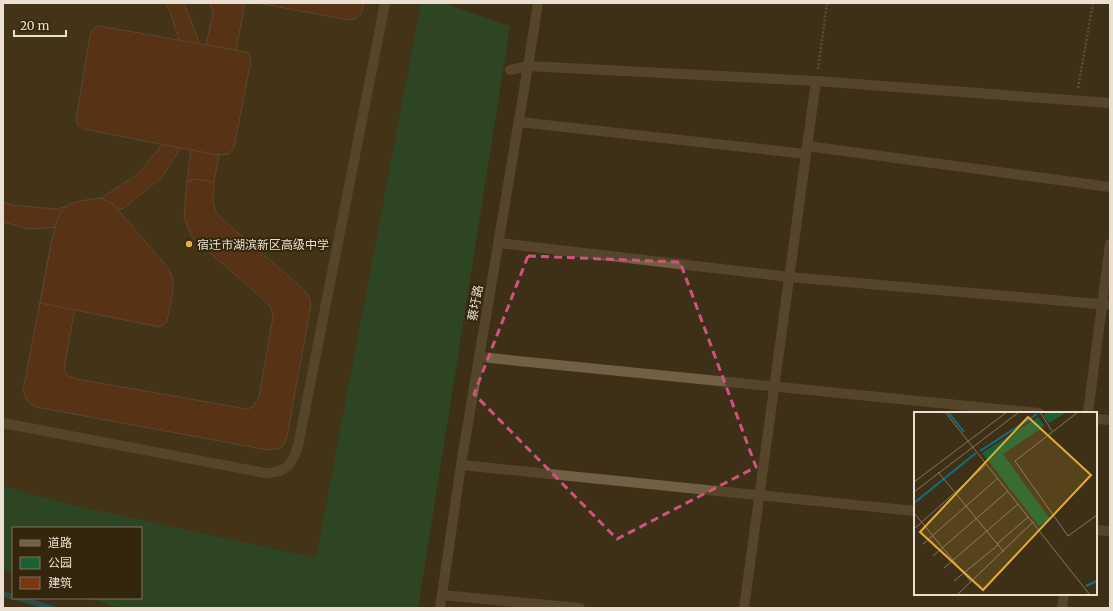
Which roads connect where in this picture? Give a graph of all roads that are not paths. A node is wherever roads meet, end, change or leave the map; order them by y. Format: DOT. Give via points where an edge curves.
graph roads {
  1 [pos="385,3"];
  2 [pos="538,3"];
  3 [pos="528,66"];
  4 [pos="510,70"];
  5 [pos="816,81"];
  6 [pos="1110,103"];
  7 [pos="519,122"];
  8 [pos="807,150"];
  9 [pos="1110,188"];
  10 [pos="499,243"];
  11 [pos="1110,244"];
  12 [pos="789,277"];
  13 [pos="1106,305"];
  14 [pos="479,357"];
  15 [pos="774,386"];
  16 [pos="1030,412"];
  17 [pos="1088,412"];
  18 [pos="1097,419"];
  19 [pos="1110,420"];
  20 [pos="3,422"];
  21 [pos="461,466"];
  22 [pos="760,496"];
  23 [pos="914,511"];
  24 [pos="1097,530"];
  25 [pos="1110,531"];
  26 [pos="442,595"];
  27 [pos="1064,595"];
  28 [pos="440,608"];
  29 [pos="580,608"];
  30 [pos="744,608"];
  31 [pos="1062,608"];
  1 -- 20 [label="street" via="298,446 290,464 284,470 265,473"];
  2 -- 3 [label="street, 蔡圩路"];
  3 -- 4 [label="street"];
  3 -- 5 [label="street"];
  3 -- 7 [label="street, 蔡圩路"];
  5 -- 6 [label="street"];
  5 -- 8 [label="street"];
  7 -- 8 [label="street"];
  7 -- 10 [label="street, 蔡圩路"];
  8 -- 9 [label="street"];
  8 -- 12 [label="street"];
  10 -- 12 [label="street"];
  10 -- 14 [label="street, 蔡圩路"];
  11 -- 13 [label="street"];
  12 -- 13 [label="street"];
  12 -- 15 [label="street"];
  13 -- 17 [label="street"];
  14 -- 15 [label="street"];
  14 -- 21 [label="street, 蔡圩路"];
  15 -- 16 [label="street"];
  15 -- 22 [label="street"];
  18 -- 19 [label="street"];
  21 -- 22 [label="street"];
  21 -- 26 [label="street, 蔡圩路"];
  22 -- 23 [label="street"];
  22 -- 30 [label="street"];
  24 -- 25 [label="street"];
  26 -- 28 [label="street, 蔡圩路"];
  26 -- 29 [label="street"];
  27 -- 31 [label="street"];
}
